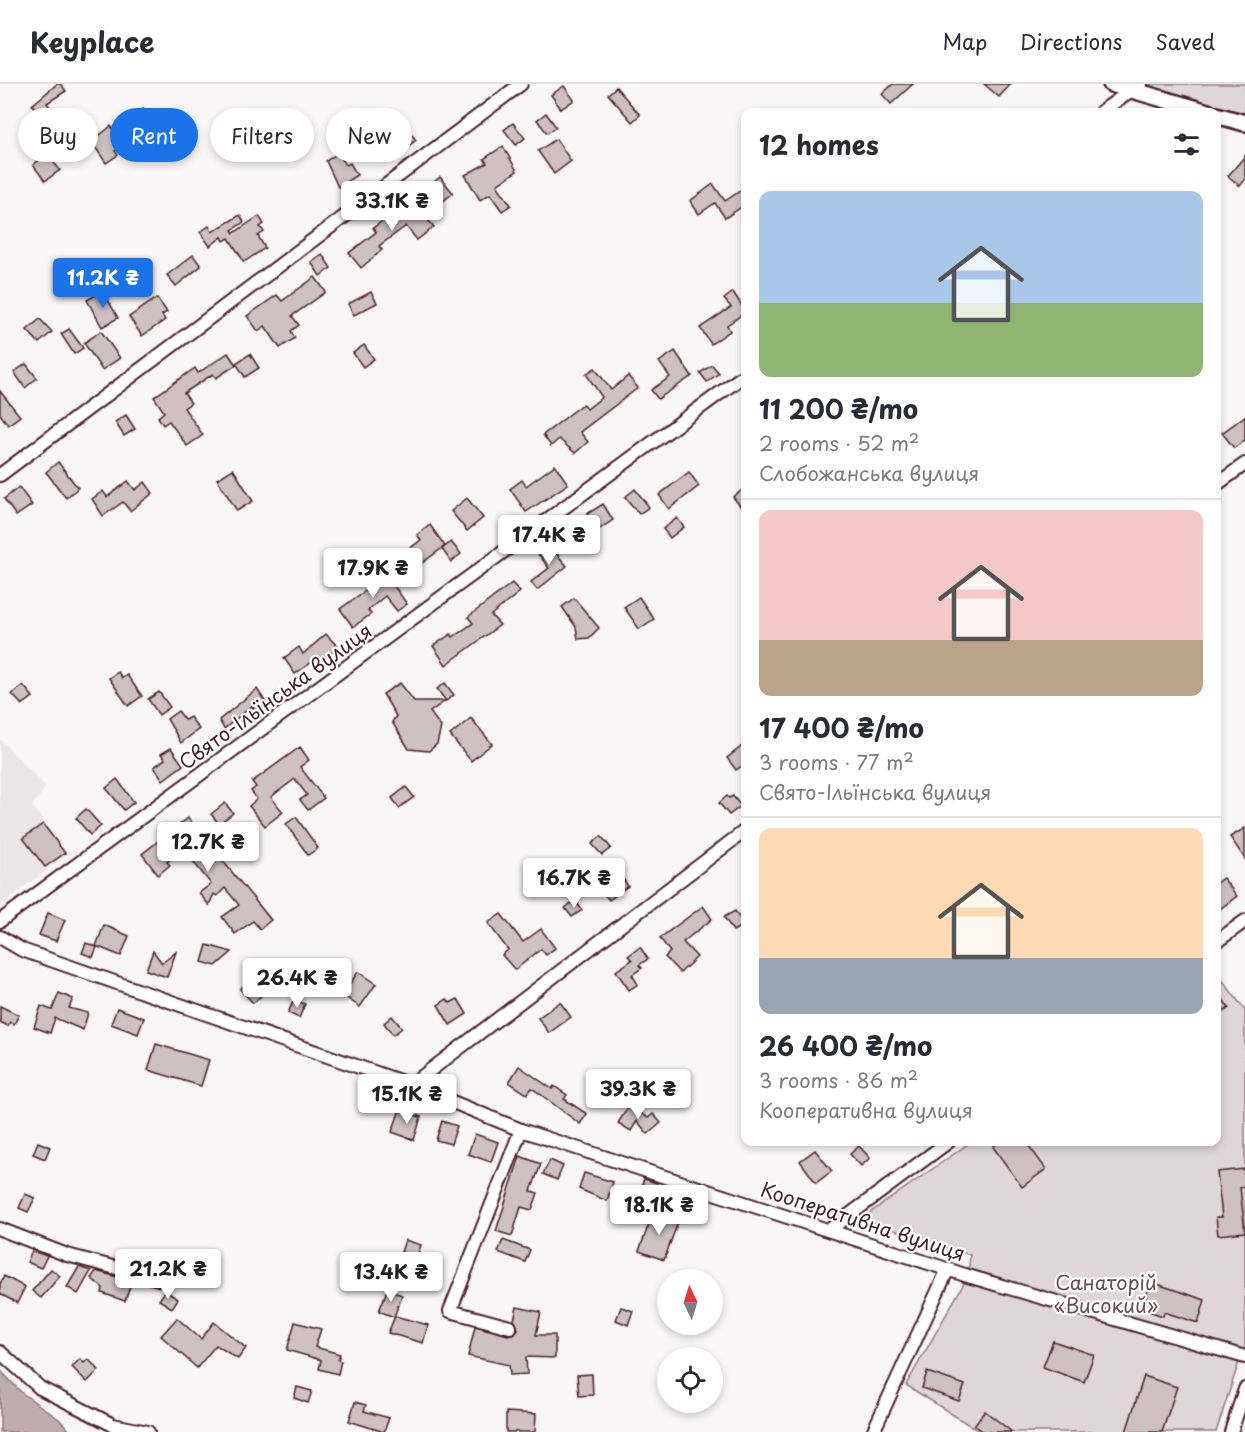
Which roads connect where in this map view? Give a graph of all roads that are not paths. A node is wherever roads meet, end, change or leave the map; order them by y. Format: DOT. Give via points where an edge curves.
graph roads {
  1 [pos="521,84"];
  2 [pos="1111,84"];
  3 [pos="1136,87"];
  4 [pos="1107,108"];
  5 [pos="1196,108"];
  6 [pos="1221,116"];
  7 [pos="1245,123"];
  8 [pos="741,378"];
  9 [pos="1245,464"];
  10 [pos="0,475"];
  11 [pos="1221,481"];
  12 [pos="741,834"];
  13 [pos="0,921"];
  14 [pos="1245,921"];
  15 [pos="0,937"];
  16 [pos="1221,938"];
  17 [pos="411,1085"];
  18 [pos="521,1130"];
  19 [pos="943,1146"];
  20 [pos="0,1229"];
  21 [pos="829,1230"];
  22 [pos="948,1269"];
  23 [pos="162,1280"];
  24 [pos="510,1327"];
  25 [pos="0,1352"];
  26 [pos="1245,1357"];
  27 [pos="1245,1389"];
  28 [pos="148,1432"];
  29 [pos="873,1432"];
  30 [pos="1231,1432"];
  1 -- 10 [label="street"];
  2 -- 3 [label="street"];
  3 -- 4 [label="street"];
  3 -- 5 [label="street"];
  6 -- 7 [label="street"];
  8 -- 13 [label="street, Свято-Ільїнська вулиця"];
  9 -- 11 [label="street"];
  12 -- 17 [label="street"];
  14 -- 16 [label="street"];
  15 -- 17 [label="street, Кооперативна вулиця" via="22,950"];
  17 -- 18 [label="street, Кооперативна вулиця"];
  18 -- 21 [label="street, Кооперативна вулиця"];
  18 -- 24 [label="street" via="450,1311"];
  19 -- 21 [label="street"];
  20 -- 23 [label="street" via="67,1255"];
  21 -- 22 [label="street, Кооперативна вулиця"];
  22 -- 26 [label="street, Кооперативна вулиця"];
  22 -- 29 [label="street"];
  25 -- 28 [label="street" via="40,1388 113,1425"];
  27 -- 30 [label="street"];
}
